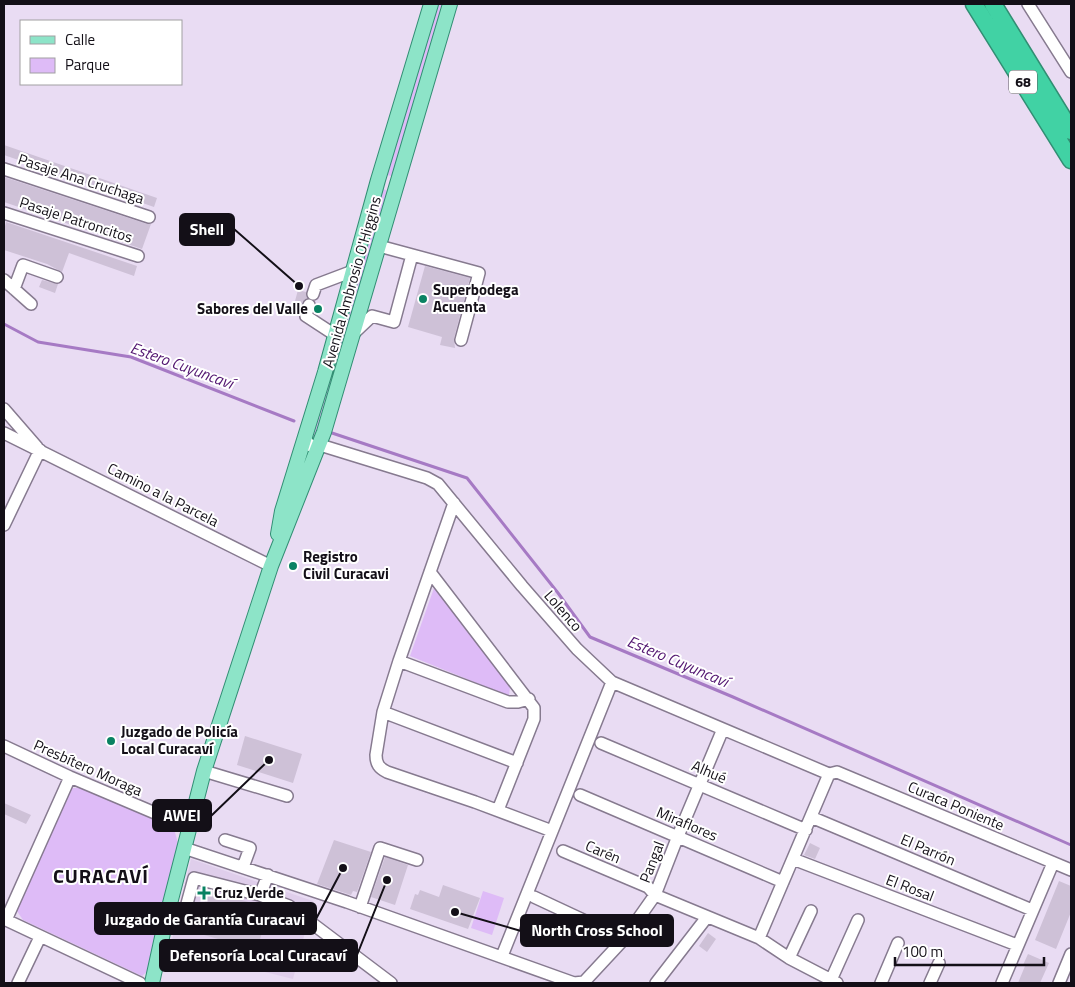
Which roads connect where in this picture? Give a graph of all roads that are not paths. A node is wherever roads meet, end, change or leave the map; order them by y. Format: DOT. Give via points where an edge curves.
graph roads {
  1 [pos="974,4"];
  2 [pos="993,4"];
  3 [pos="1028,4"];
  4 [pos="430,8"];
  5 [pos="448,10"];
  6 [pos="1071,72"];
  7 [pos="1071,131"];
  8 [pos="1071,160"];
  9 [pos="4,169"];
  10 [pos="378,180"];
  11 [pos="396,187"];
  12 [pos="4,212"];
  13 [pos="149,217"];
  14 [pos="379,246"];
  15 [pos="412,255"];
  16 [pos="138,256"];
  17 [pos="353,271"];
  18 [pos="57,277"];
  19 [pos="4,280"];
  20 [pos="14,289"];
  21 [pos="31,304"];
  22 [pos="354,332"];
  23 [pos="335,335"];
  24 [pos="461,340"];
  25 [pos="4,409"];
  26 [pos="4,433"];
  27 [pos="305,439"];
  28 [pos="320,445"];
  29 [pos="40,450"];
  30 [pos="454,502"];
  31 [pos="4,523"];
  32 [pos="272,566"];
  33 [pos="430,572"];
  34 [pos="399,661"];
  35 [pos="612,682"];
  36 [pos="529,699"];
  37 [pos="383,712"];
  38 [pos="723,729"];
  39 [pos="601,743"];
  40 [pos="4,746"];
  41 [pos="517,763"];
  42 [pos="204,771"];
  43 [pos="829,774"];
  44 [pos="70,777"];
  45 [pos="700,784"];
  46 [pos="580,795"];
  47 [pos="287,796"];
  48 [pos="498,810"];
  49 [pos="811,817"];
  50 [pos="188,828"];
  51 [pos="806,830"];
  52 [pos="552,831"];
  53 [pos="678,836"];
  54 [pos="226,840"];
  55 [pos="184,848"];
  56 [pos="563,851"];
  57 [pos="793,859"];
  58 [pos="416,860"];
  59 [pos="1053,863"];
  60 [pos="243,867"];
  61 [pos="1071,870"];
  62 [pos="268,875"];
  63 [pos="783,882"];
  64 [pos="656,895"];
  65 [pos="260,896"];
  66 [pos="534,897"];
  67 [pos="360,906"];
  68 [pos="1032,910"];
  69 [pos="811,911"];
  70 [pos="707,917"];
  71 [pos="5,919"];
  72 [pos="166,919"];
  73 [pos="858,920"];
  74 [pos="40,937"];
  75 [pos="759,938"];
  76 [pos="624,939"];
  77 [pos="898,943"];
  78 [pos="1017,945"];
  79 [pos="1071,954"];
  80 [pos="502,956"];
  81 [pos="789,958"];
  82 [pos="939,963"];
  83 [pos="834,982"];
  84 [pos="18,983"];
  85 [pos="140,983"];
  86 [pos="152,983"];
  87 [pos="391,983"];
  88 [pos="656,983"];
  89 [pos="881,983"];
  90 [pos="930,983"];
  91 [pos="1002,983"];
  92 [pos="1058,983"];
  1 -- 8 [label="highway, 68"];
  2 -- 7 [label="highway, 68"];
  3 -- 6 [label="street"];
  4 -- 5 [label="main road" via="432,18 438,20"];
  4 -- 10 [label="main road, Avenida Ambrosio O'Higgins"];
  5 -- 11 [label="main road, Avenida Ambrosio O'Higgins"];
  9 -- 13 [label="street, Pasaje Ana Cruchaga"];
  10 -- 11 [label="main road" via="392,180"];
  10 -- 17 [label="main road, Avenida Ambrosio O'Higgins"];
  11 -- 14 [label="main road, Avenida Ambrosio O'Higgins"];
  12 -- 16 [label="street, Pasaje Patroncitos"];
  14 -- 15 [label="street"];
  14 -- 22 [label="main road, Avenida Ambrosio O'Higgins"];
  15 -- 22 [label="street" via="394,322 372,316"];
  15 -- 24 [label="street" via="479,274"];
  17 -- 23 [label="main road, Avenida Ambrosio O'Higgins"];
  17 -- 23 [label="street" via="316,284 306,316"];
  18 -- 20 [label="street" via="23,265"];
  19 -- 20 [label="street"];
  20 -- 21 [label="street"];
  22 -- 28 [label="main road, Avenida Ambrosio O'Higgins"];
  23 -- 27 [label="main road, Avenida Ambrosio O'Higgins"];
  25 -- 29 [label="street"];
  26 -- 29 [label="street, Camino a la Parcela"];
  27 -- 28 [label="street, Lolenco" via="311,446"];
  27 -- 32 [label="main road, Avenida Ambrosio O'Higgins" via="282,511"];
  28 -- 30 [label="street, Lolenco" via="433,480"];
  28 -- 32 [label="main road, Avenida Ambrosio O'Higgins"];
  29 -- 31 [label="street"];
  29 -- 32 [label="street, Camino a la Parcela"];
  30 -- 33 [label="street"];
  30 -- 35 [label="street, Lolenco" via="564,635"];
  32 -- 42 [label="main road, Avenida Ambrosio O'Higgins"];
  33 -- 34 [label="street"];
  33 -- 36 [label="street"];
  34 -- 36 [label="street" via="508,702"];
  34 -- 37 [label="street"];
  35 -- 38 [label="street, Lolenco"];
  35 -- 52 [label="street"];
  36 -- 41 [label="street" via="535,715"];
  37 -- 41 [label="street"];
  37 -- 48 [label="street" via="376,755 381,769"];
  38 -- 43 [label="street, Lolenco"];
  38 -- 45 [label="street, Pangal"];
  39 -- 45 [label="street, Alhué"];
  40 -- 44 [label="street, Presbítero Moraga"];
  41 -- 48 [label="street"];
  42 -- 47 [label="street"];
  42 -- 50 [label="main road, Avenida Ambrosio O'Higgins"];
  43 -- 49 [label="street"];
  43 -- 59 [label="street, Curaca Poniente" via="837,772"];
  44 -- 50 [label="street, Presbítero Moraga"];
  44 -- 71 [label="street"];
  45 -- 51 [label="street, Alhué"];
  45 -- 53 [label="street, Pangal"];
  46 -- 53 [label="street, Miraflores"];
  48 -- 52 [label="street"];
  49 -- 51 [label="street"];
  49 -- 68 [label="street, El Parrón"];
  50 -- 55 [label="main road, Avenida Ambrosio O'Higgins"];
  51 -- 57 [label="street"];
  52 -- 80 [label="street"];
  53 -- 63 [label="street, Miraflores"];
  53 -- 64 [label="street, Pangal"];
  54 -- 60 [label="street" via="250,848"];
  55 -- 60 [label="street"];
  55 -- 72 [label="main road, Avenida Ambrosio O'Higgins"];
  56 -- 64 [label="street, Carén" via="648,887"];
  57 -- 63 [label="street"];
  57 -- 78 [label="street, El Rosal"];
  58 -- 67 [label="street" via="380,848"];
  59 -- 61 [label="street, Curaca Poniente"];
  59 -- 68 [label="street"];
  60 -- 62 [label="street"];
  62 -- 65 [label="street"];
  62 -- 67 [label="street"];
  63 -- 75 [label="street"];
  64 -- 70 [label="street"];
  64 -- 76 [label="street"];
  65 -- 72 [label="street" via="194,878 182,922"];
  65 -- 87 [label="street" via="289,906"];
  66 -- 76 [label="street"];
  67 -- 80 [label="street"];
  68 -- 78 [label="street"];
  69 -- 81 [label="street"];
  70 -- 75 [label="street"];
  70 -- 88 [label="street"];
  71 -- 74 [label="street"];
  72 -- 86 [label="main road, Avenida Ambrosio O'Higgins"];
  73 -- 83 [label="street"];
  74 -- 84 [label="street"];
  74 -- 85 [label="street"];
  75 -- 81 [label="street"];
  76 -- 80 [label="street" via="584,982 574,983"];
  77 -- 89 [label="street"];
  78 -- 91 [label="street"];
  79 -- 92 [label="street"];
  81 -- 83 [label="street"];
  82 -- 90 [label="street"];
}
